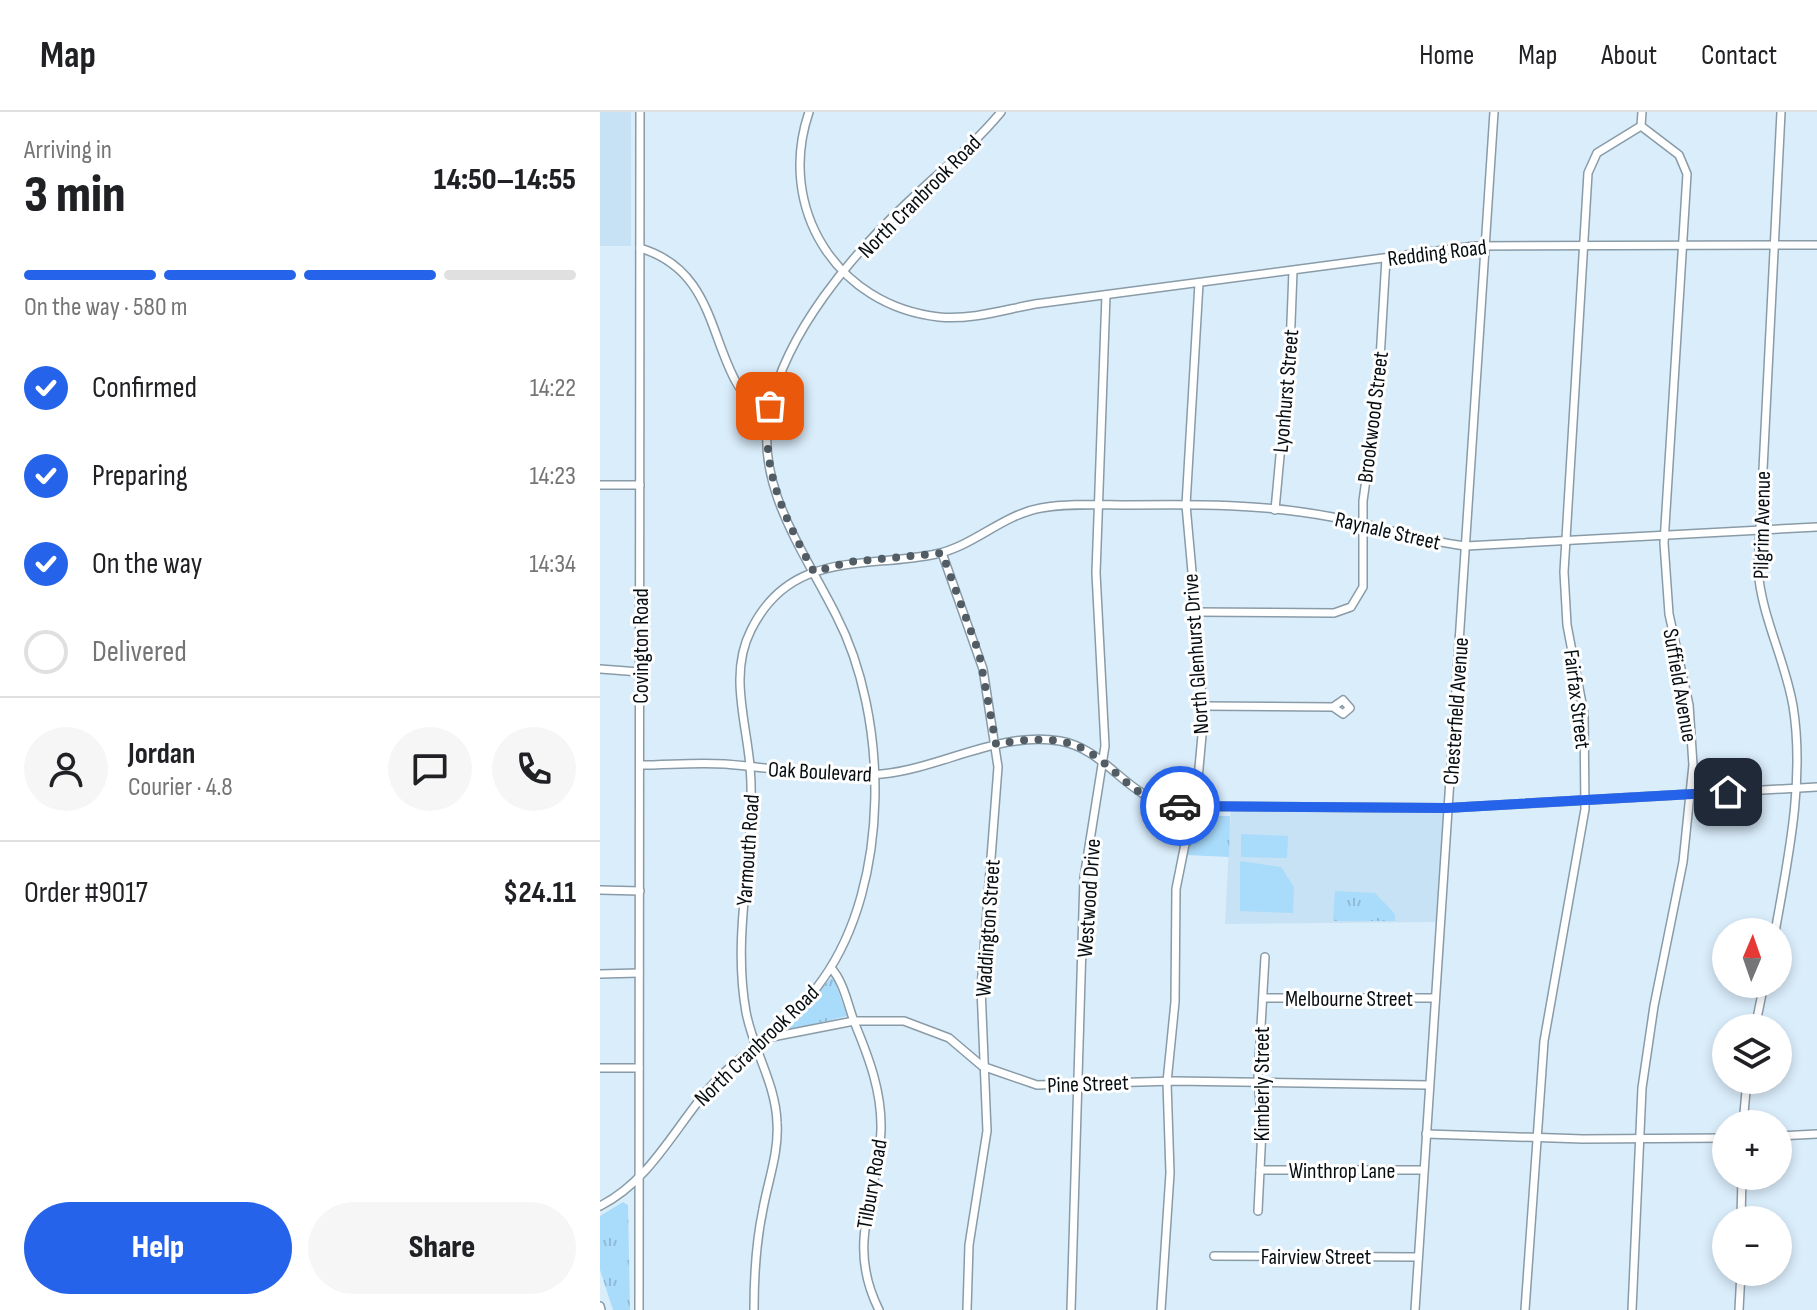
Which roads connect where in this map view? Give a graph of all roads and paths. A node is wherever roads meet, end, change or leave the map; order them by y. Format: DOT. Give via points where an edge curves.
graph roads {
  1 [pos="640,112"];
  2 [pos="809,112"];
  3 [pos="1001,112"];
  4 [pos="1494,112"];
  5 [pos="1642,112"];
  6 [pos="1781,112"];
  7 [pos="1641,126"];
  8 [pos="1485,245"];
  9 [pos="1584,245"];
  10 [pos="1777,245"];
  11 [pos="1817,245"];
  12 [pos="1682,246"];
  13 [pos="640,248"];
  14 [pos="1386,258"];
  15 [pos="1293,271"];
  16 [pos="843,274"];
  17 [pos="1199,283"];
  18 [pos="1106,295"];
  19 [pos="768,418"];
  20 [pos="600,485"];
  21 [pos="640,485"];
  22 [pos="1097,505"];
  23 [pos="1186,505"];
  24 [pos="1054,507"];
  25 [pos="1275,510"];
  26 [pos="1361,524"];
  27 [pos="1817,527"];
  28 [pos="1759,530"];
  29 [pos="1664,535"];
  30 [pos="1566,541"];
  31 [pos="1466,546"];
  32 [pos="942,553"];
  33 [pos="814,572"];
  34 [pos="1195,612"];
  35 [pos="600,669"];
  36 [pos="640,672"];
  37 [pos="1202,706"];
  38 [pos="1333,707"];
  39 [pos="996,744"];
  40 [pos="1103,763"];
  41 [pos="640,765"];
  42 [pos="750,766"];
  43 [pos="873,775"];
  44 [pos="1817,787"];
  45 [pos="1796,789"];
  46 [pos="1690,794"];
  47 [pos="1586,800"];
  48 [pos="1191,807"];
  49 [pos="1447,808"];
  50 [pos="600,890"];
  51 [pos="640,891"];
  52 [pos="1777,918"];
  53 [pos="1265,957"];
  54 [pos="831,968"];
  55 [pos="639,973"];
  56 [pos="600,974"];
  57 [pos="1263,998"];
  58 [pos="1435,998"];
  59 [pos="854,1021"];
  60 [pos="767,1038"];
  61 [pos="755,1047"];
  62 [pos="982,1066"];
  63 [pos="600,1068"];
  64 [pos="639,1068"];
  65 [pos="1167,1082"];
  66 [pos="1076,1084"];
  67 [pos="1258,1084"];
  68 [pos="1428,1085"];
  69 [pos="1426,1134"];
  70 [pos="1817,1134"];
  71 [pos="1792,1135"];
  72 [pos="1535,1138"];
  73 [pos="1712,1138"];
  74 [pos="1638,1140"];
  75 [pos="1260,1170"];
  76 [pos="1423,1170"];
  77 [pos="640,1179"];
  78 [pos="600,1206"];
  79 [pos="1258,1211"];
  80 [pos="1214,1256"];
  81 [pos="1418,1257"];
  82 [pos="1740,1286"];
  83 [pos="639,1310"];
  84 [pos="754,1310"];
  85 [pos="879,1310"];
  86 [pos="967,1310"];
  87 [pos="1071,1310"];
  88 [pos="1161,1310"];
  89 [pos="1415,1310"];
  90 [pos="1525,1310"];
  91 [pos="1632,1310"];
  92 [pos="1739,1310"];
  1 -- 13 [label="street, Covington Road"];
  2 -- 16 [label="street" via="799,152 802,194 814,233"];
  3 -- 16 [label="street, North Cranbrook Road" via="890,219"];
  4 -- 8 [label="street, Chesterfield Avenue"];
  5 -- 7 [label="street"];
  6 -- 10 [label="street, Pilgrim Avenue"];
  7 -- 9 [label="street, Fairfax Street" via="1592,159"];
  7 -- 12 [label="street, Suffield Avenue" via="1685,164"];
  8 -- 9 [label="street, Redding Road"];
  8 -- 14 [label="street, Redding Road"];
  8 -- 31 [label="street, Chesterfield Avenue"];
  9 -- 12 [label="street, Redding Road"];
  9 -- 30 [label="street, Fairfax Street"];
  10 -- 11 [label="street, Redding Road"];
  10 -- 12 [label="street, Redding Road"];
  10 -- 28 [label="street, Pilgrim Avenue"];
  12 -- 29 [label="street, Suffield Avenue"];
  13 -- 19 [label="street" via="670,265 700,295 733,380"];
  13 -- 21 [label="street, Covington Road"];
  14 -- 15 [label="street, Redding Road"];
  14 -- 26 [label="street, Brookwood Street" via="1378,393"];
  15 -- 17 [label="street, Redding Road"];
  15 -- 25 [label="street, Lyonhurst Street"];
  16 -- 18 [label="street, Redding Road" via="887,303 938,317 976,317"];
  16 -- 19 [label="street, North Cranbrook Road" via="793,350"];
  17 -- 18 [label="street, Redding Road"];
  17 -- 23 [label="street, North Glenhurst Drive"];
  18 -- 22 [label="street, Westwood Drive"];
  19 -- 33 [label="street, North Cranbrook Road" via="767,454 774,489"];
  20 -- 21 [label="street"];
  21 -- 36 [label="street, Covington Road"];
  22 -- 23 [label="street, Raynale Street"];
  22 -- 24 [label="street, Raynale Street"];
  22 -- 40 [label="street, Westwood Drive"];
  23 -- 25 [label="street, Raynale Street"];
  23 -- 34 [label="street, North Glenhurst Drive"];
  24 -- 32 [label="street, Yarmouth Road" via="1009,517"];
  25 -- 26 [label="street, Raynale Street"];
  26 -- 31 [label="street, Raynale Street" via="1415,540"];
  26 -- 34 [label="street, Brookwood Street" via="1363,587 1346,610"];
  27 -- 28 [label="street, Raynale Street"];
  28 -- 29 [label="street, Raynale Street"];
  28 -- 45 [label="street, Pilgrim Avenue" via="1760,592 1793,705"];
  29 -- 30 [label="street, Raynale Street"];
  29 -- 46 [label="street, Suffield Avenue" via="1669,614 1689,705"];
  30 -- 31 [label="street, Raynale Street"];
  30 -- 47 [label="street, Fairfax Street" via="1565,596 1584,714"];
  31 -- 49 [label="street, Chesterfield Avenue"];
  32 -- 33 [label="street, Yarmouth Road" via="849,562"];
  32 -- 39 [label="street, Waddington Street" via="979,653"];
  33 -- 42 [label="street, Yarmouth Road" via="767,606 745,642 739,676"];
  33 -- 43 [label="street, North Cranbrook Road" via="856,662 869,718"];
  34 -- 37 [label="street, North Glenhurst Drive"];
  35 -- 36 [label="street"];
  36 -- 41 [label="street, Covington Road"];
  37 -- 38 [label="street"];
  37 -- 48 [label="street, North Glenhurst Drive"];
  39 -- 40 [label="street, Oak Boulevard" via="1061,741"];
  39 -- 43 [label="street, Oak Boulevard"];
  39 -- 62 [label="street, Waddington Street"];
  40 -- 48 [label="street, Oak Boulevard" via="1148,799"];
  40 -- 66 [label="street, Westwood Drive" via="1084,878"];
  41 -- 42 [label="street, Oak Boulevard"];
  41 -- 51 [label="street, Covington Road"];
  42 -- 43 [label="street, Oak Boulevard"];
  42 -- 61 [label="street, Yarmouth Road" via="752,833 740,941 745,1010"];
  43 -- 54 [label="street, North Cranbrook Road" via="866,880 856,916"];
  44 -- 45 [label="street, Oak Boulevard"];
  45 -- 46 [label="street, Oak Boulevard"];
  45 -- 52 [label="street, Pilgrim Avenue"];
  46 -- 47 [label="street, Oak Boulevard"];
  46 -- 74 [label="street, Suffield Avenue" via="1683,862 1647,1049"];
  47 -- 49 [label="street, Oak Boulevard"];
  47 -- 72 [label="street, Fairfax Street" via="1550,1005"];
  48 -- 49 [label="street, Oak Boulevard"];
  48 -- 65 [label="street, North Glenhurst Drive" via="1177,875 1175,1002"];
  49 -- 58 [label="street, Chesterfield Avenue"];
  50 -- 51 [label="street"];
  51 -- 55 [label="street, Covington Road"];
  53 -- 57 [label="street, Kimberly Street"];
  54 -- 59 [label="street, Tilbury Road"];
  54 -- 60 [label="street, North Cranbrook Road" via="801,1007"];
  55 -- 56 [label="street"];
  55 -- 64 [label="street, Covington Road"];
  57 -- 58 [label="street, Melbourne Street"];
  57 -- 67 [label="street, Kimberly Street"];
  58 -- 68 [label="street, Chesterfield Avenue"];
  59 -- 60 [label="street, Pine Street"];
  59 -- 62 [label="street, Pine Street" via="888,1019 921,1025 949,1038"];
  59 -- 85 [label="street, Tilbury Road" via="880,1105 880,1142 862,1239 866,1276"];
  60 -- 61 [label="street, North Cranbrook Road"];
  61 -- 77 [label="street, North Cranbrook Road" via="697,1101"];
  61 -- 84 [label="street, Yarmouth Road" via="774,1100 778,1131 760,1228"];
  62 -- 66 [label="street, Pine Street" via="1032,1084"];
  62 -- 86 [label="street, Waddington Street" via="987,1131 969,1245"];
  63 -- 64 [label="street"];
  64 -- 77 [label="street, Covington Road"];
  65 -- 66 [label="street, Pine Street"];
  65 -- 67 [label="street, Pine Street"];
  65 -- 88 [label="street, North Glenhurst Drive" via="1170,1173"];
  66 -- 87 [label="street, Westwood Drive"];
  67 -- 68 [label="street, Pine Street"];
  67 -- 75 [label="street, Kimberly Street"];
  68 -- 69 [label="street, Chesterfield Avenue"];
  69 -- 72 [label="street"];
  69 -- 76 [label="street, Chesterfield Avenue"];
  70 -- 71 [label="street"];
  72 -- 74 [label="street"];
  72 -- 90 [label="street, Fairfax Street"];
  73 -- 74 [label="street"];
  74 -- 91 [label="street, Suffield Avenue"];
  75 -- 76 [label="street, Winthrop Lane"];
  75 -- 79 [label="street, Kimberly Street"];
  76 -- 81 [label="street, Chesterfield Avenue"];
  77 -- 78 [label="street, North Cranbrook Road"];
  77 -- 83 [label="street"];
  80 -- 81 [label="street, Fairview Street"];
  81 -- 89 [label="street, Chesterfield Avenue"];
  82 -- 92 [label="street"];
}
